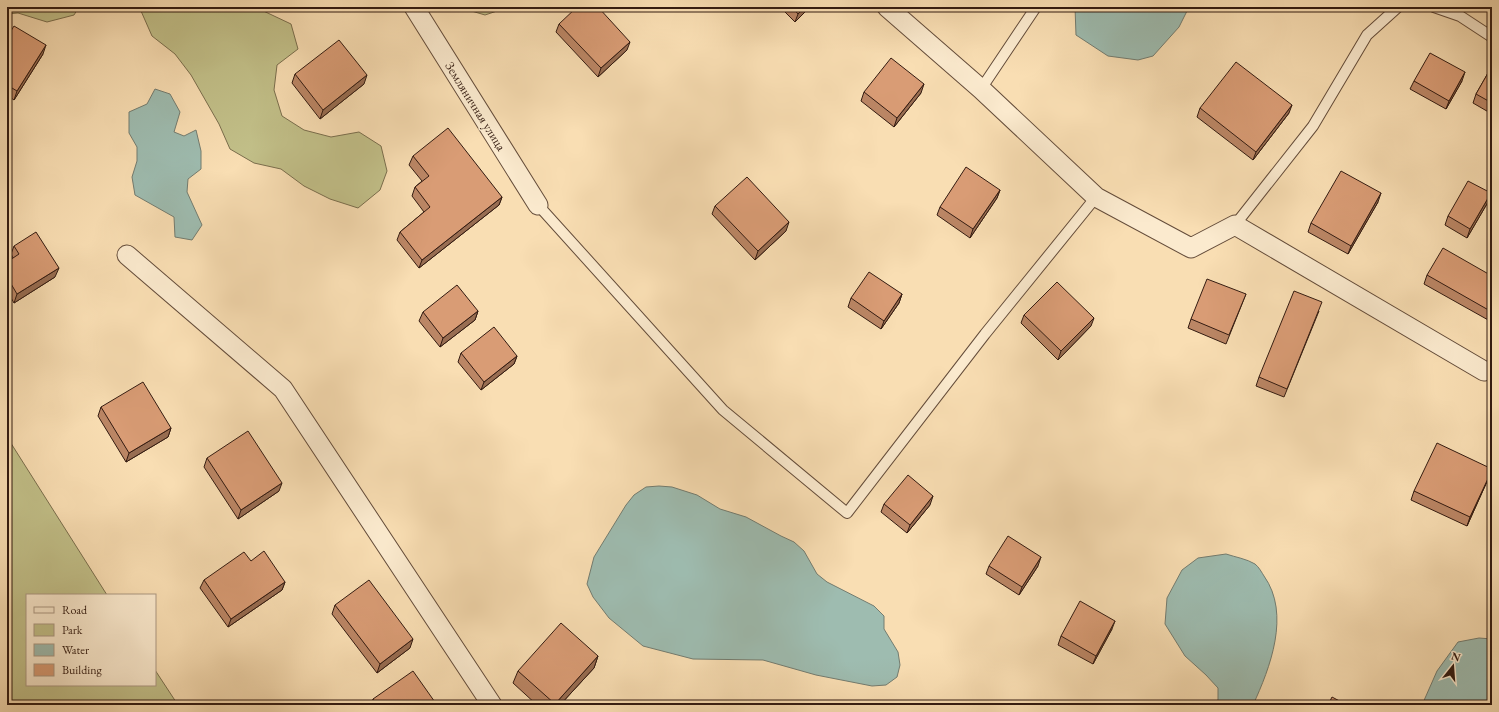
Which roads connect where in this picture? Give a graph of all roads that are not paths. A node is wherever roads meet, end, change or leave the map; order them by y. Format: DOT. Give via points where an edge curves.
graph roads {
  1 [pos="414,7"];
  2 [pos="887,7"];
  3 [pos="1036,7"];
  4 [pos="1398,7"];
  5 [pos="1434,7"];
  6 [pos="1492,37"];
  7 [pos="981,89"];
  8 [pos="1096,197"];
  9 [pos="538,205"];
  10 [pos="1235,225"];
  11 [pos="127,254"];
  12 [pos="1484,371"];
  13 [pos="492,705"];
  1 -- 9 [label="street, Земляничная улица"];
  2 -- 7 [label="street"];
  3 -- 7 [label="lane"];
  4 -- 10 [label="lane" via="1367,35 1313,126"];
  5 -- 6 [label="lane" via="1460,16"];
  7 -- 8 [label="street"];
  8 -- 9 [label="lane" via="985,334 847,513 723,410"];
  8 -- 10 [label="street" via="1191,248"];
  10 -- 12 [label="street"];
  11 -- 13 [label="street" via="283,389"];
}
